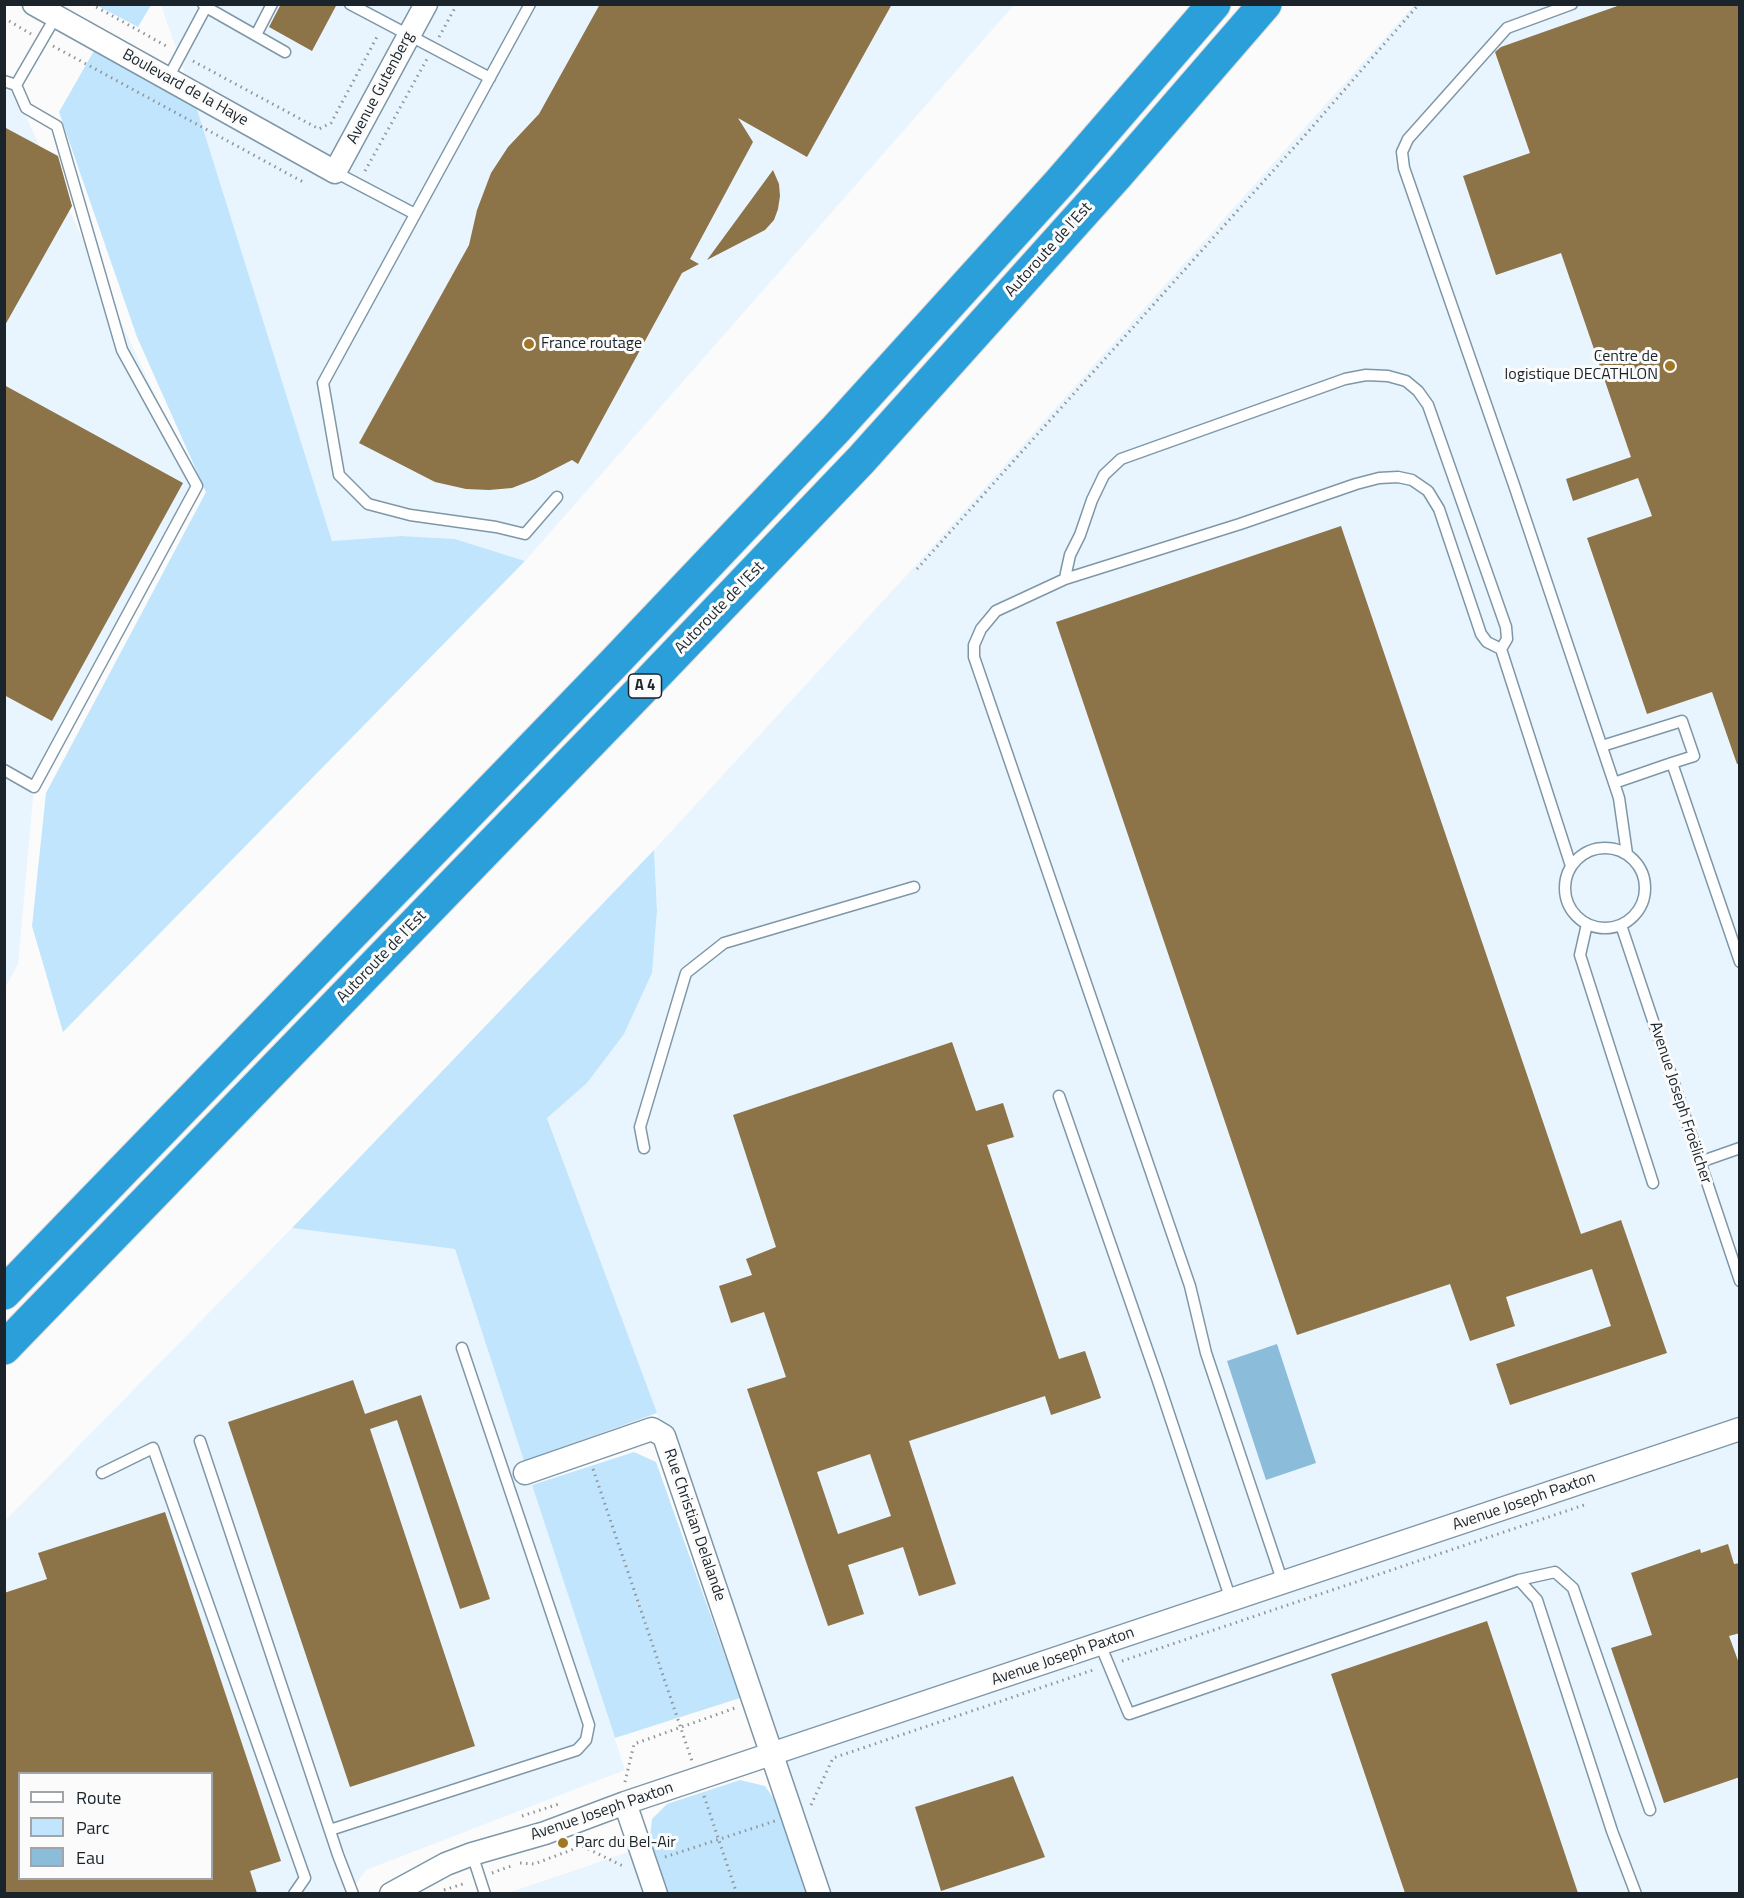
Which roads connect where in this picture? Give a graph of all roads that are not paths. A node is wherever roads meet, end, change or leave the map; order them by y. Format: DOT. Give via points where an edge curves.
graph roads {
  1 [pos="34,4"];
  2 [pos="272,4"];
  3 [pos="350,4"];
  4 [pos="426,4"];
  5 [pos="530,4"];
  6 [pos="1214,4"];
  7 [pos="1265,4"];
  8 [pos="1572,4"];
  9 [pos="204,6"];
  10 [pos="56,16"];
  11 [pos="256,35"];
  12 [pos="409,35"];
  13 [pos="285,52"];
  14 [pos="168,78"];
  15 [pos="490,78"];
  16 [pos="4,81"];
  17 [pos="16,85"];
  18 [pos="335,172"];
  19 [pos="415,214"];
  20 [pos="557,497"];
  21 [pos="1065,579"];
  22 [pos="1501,650"];
  23 [pos="1602,746"];
  24 [pos="1672,763"];
  25 [pos="4,770"];
  26 [pos="1614,783"];
  27 [pos="1627,854"];
  28 [pos="1571,866"];
  29 [pos="914,887"];
  30 [pos="1587,924"];
  31 [pos="1621,925"];
  32 [pos="1740,962"];
  33 [pos="1059,1096"];
  34 [pos="644,1148"];
  35 [pos="1740,1148"];
  36 [pos="1700,1162"];
  37 [pos="1653,1183"];
  38 [pos="1740,1281"];
  39 [pos="4,1293"];
  40 [pos="4,1348"];
  41 [pos="462,1348"];
  42 [pos="1740,1429"];
  43 [pos="200,1441"];
  44 [pos="102,1473"];
  45 [pos="516,1476"];
  46 [pos="1519,1580"];
  47 [pos="1283,1583"];
  48 [pos="1231,1600"];
  49 [pos="1104,1654"];
  50 [pos="771,1755"];
  51 [pos="625,1792"];
  52 [pos="1650,1810"];
  53 [pos="330,1830"];
  54 [pos="472,1854"];
  55 [pos="294,1893"];
  56 [pos="353,1893"];
  57 [pos="391,1893"];
  58 [pos="485,1893"];
  59 [pos="656,1893"];
  60 [pos="819,1893"];
  61 [pos="1636,1893"];
  1 -- 10 [label="street, Boulevard de la Haye"];
  2 -- 11 [label="lane"];
  3 -- 12 [label="lane"];
  4 -- 12 [label="street, Avenue Gutenberg"];
  5 -- 15 [label="lane"];
  6 -- 39 [label="highway, A 4" via="1060,182 827,438"];
  7 -- 40 [label="highway, Autoroute de l’Est / A 4" via="861,460"];
  8 -- 23 [label="lane" via="1507,28 1408,139 1402,152 1404,168"];
  9 -- 11 [label="lane"];
  9 -- 14 [label="lane"];
  10 -- 14 [label="street, Boulevard de la Haye"];
  10 -- 17 [label="lane"];
  11 -- 13 [label="lane"];
  12 -- 15 [label="lane"];
  12 -- 18 [label="street, Avenue Gutenberg"];
  14 -- 18 [label="street, Boulevard de la Haye"];
  15 -- 19 [label="lane"];
  16 -- 17 [label="lane"];
  17 -- 25 [label="lane" via="26,108 57,126 122,350 197,486 34,787"];
  18 -- 19 [label="lane"];
  19 -- 20 [label="lane" via="322,382 339,475 368,504 525,534"];
  21 -- 22 [label="lane" via="1356,484 1379,478 1405,478 1428,491 1439,509 1481,634"];
  21 -- 22 [label="lane" via="1070,555 1092,500 1104,475 1121,459 1345,379 1388,376 1406,381 1428,405 1506,627 1507,639"];
  21 -- 47 [label="lane" via="996,611 981,629 974,657 1190,1286 1206,1353"];
  22 -- 28 [label="lane"];
  23 -- 24 [label="lane" via="1682,721 1694,756"];
  23 -- 26 [label="lane"];
  24 -- 26 [label="lane"];
  24 -- 32 [label="lane"];
  26 -- 27 [label="lane"];
  27 -- 28 [label="lane" via="1615,849 1590,850"];
  27 -- 31 [label="lane" via="1643,873 1645,897 1640,909"];
  28 -- 30 [label="lane" via="1566,898 1576,916"];
  29 -- 34 [label="lane" via="724,944 686,973 640,1126"];
  30 -- 31 [label="lane" via="1598,928"];
  30 -- 37 [label="lane" via="1580,955"];
  31 -- 36 [label="lane, Avenue Joseph Froëlicher"];
  33 -- 48 [label="lane"];
  35 -- 36 [label="lane"];
  36 -- 38 [label="lane, Avenue Joseph Froëlicher"];
  41 -- 45 [label="lane"];
  42 -- 47 [label="street, Avenue Joseph Paxton"];
  43 -- 53 [label="lane"];
  44 -- 55 [label="lane" via="153,1448 305,1878"];
  45 -- 50 [label="street, Rue Christian Delalande" via="652,1429 664,1436"];
  45 -- 53 [label="lane" via="589,1725 586,1740 577,1750"];
  46 -- 49 [label="lane" via="1129,1714"];
  46 -- 52 [label="lane" via="1555,1572 1573,1588"];
  46 -- 61 [label="lane" via="1538,1600 1612,1831"];
  47 -- 48 [label="street, Avenue Joseph Paxton"];
  48 -- 49 [label="street, Avenue Joseph Paxton"];
  49 -- 50 [label="street, Avenue Joseph Paxton"];
  50 -- 51 [label="street, Avenue Joseph Paxton" via="699,1779"];
  50 -- 60 [label="street"];
  51 -- 54 [label="street, Avenue Joseph Paxton" via="545,1833"];
  51 -- 59 [label="street"];
  53 -- 56 [label="lane"];
  54 -- 57 [label="street, Avenue Joseph Paxton"];
  54 -- 58 [label="lane"];
}
